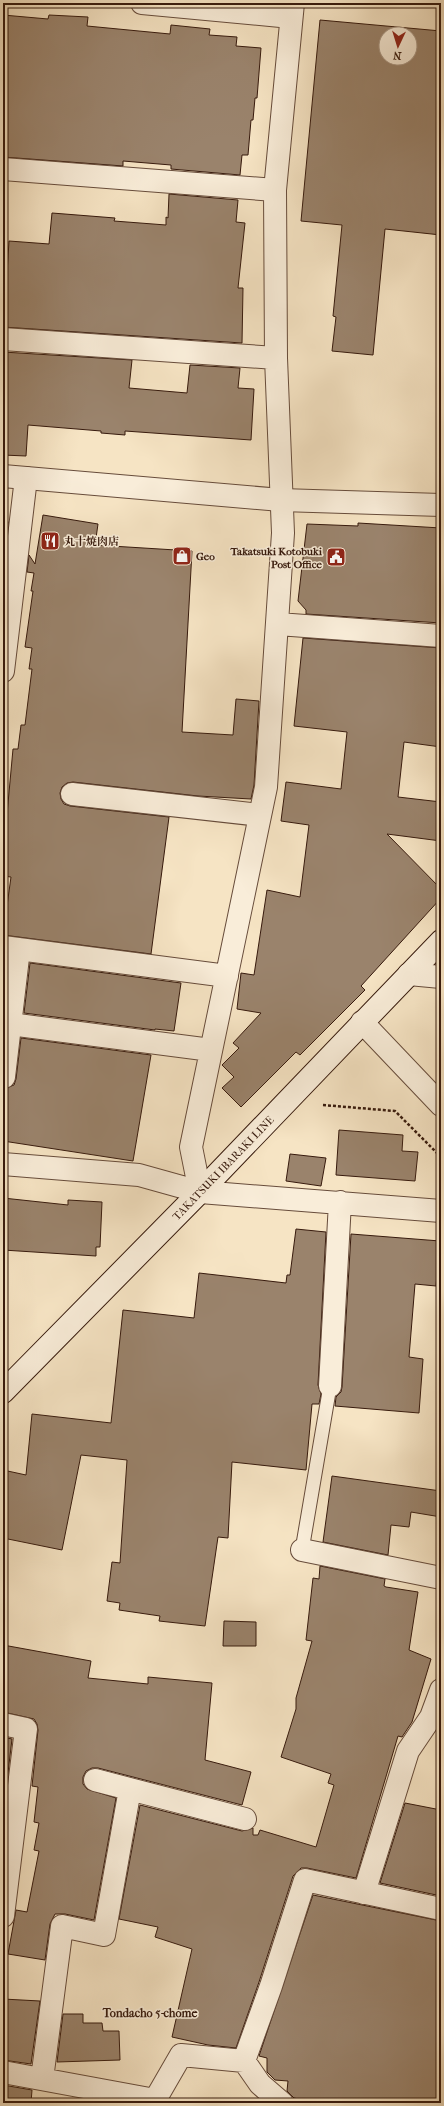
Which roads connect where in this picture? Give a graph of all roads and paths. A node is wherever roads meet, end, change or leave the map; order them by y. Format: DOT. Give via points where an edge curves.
graph roads {
  1 [pos="142,3"];
  2 [pos="292,10"];
  3 [pos="3,168"];
  4 [pos="275,190"];
  5 [pos="3,339"];
  6 [pos="276,358"];
  7 [pos="3,476"];
  8 [pos="26,478"];
  9 [pos="281,500"];
  10 [pos="441,505"];
  11 [pos="278,624"];
  12 [pos="441,636"];
  13 [pos="4,645"];
  14 [pos="3,671"];
  15 [pos="72,794"];
  16 [pos="260,815"];
  17 [pos="441,941"];
  18 [pos="11,948"];
  19 [pos="409,974"];
  20 [pos="227,976"];
  21 [pos="441,977"];
  22 [pos="362,1022"];
  23 [pos="10,1024"];
  24 [pos="441,1024"];
  25 [pos="211,1050"];
  26 [pos="441,1063"];
  27 [pos="4,1077"];
  28 [pos="320,1104"];
  29 [pos="441,1105"];
  30 [pos="441,1158"];
  31 [pos="3,1164"];
  32 [pos="200,1192"];
  33 [pos="340,1202"];
  34 [pos="441,1211"];
  35 [pos="330,1386"];
  36 [pos="3,1392"];
  37 [pos="302,1550"];
  38 [pos="441,1578"];
  39 [pos="441,1690"];
  40 [pos="3,1724"];
  41 [pos="95,1780"];
  42 [pos="130,1789"];
  43 [pos="245,1819"];
  44 [pos="364,1893"];
  45 [pos="441,1909"];
  46 [pos="3,1916"];
  47 [pos="244,2061"];
  48 [pos="3,2072"];
  49 [pos="42,2079"];
  50 [pos="145,2100"];
  51 [pos="282,2103"];
  1 -- 2 [label="street"];
  2 -- 4 [label="street"];
  3 -- 4 [label="street"];
  4 -- 6 [label="street"];
  5 -- 6 [label="street"];
  6 -- 9 [label="street"];
  7 -- 8 [label="street"];
  8 -- 9 [label="street"];
  8 -- 13 [label="street"];
  9 -- 10 [label="street"];
  9 -- 11 [label="street" via="284,533"];
  11 -- 12 [label="street"];
  11 -- 16 [label="street" via="266,787"];
  13 -- 14 [label="street"];
  15 -- 16 [label="street"];
  16 -- 20 [label="street"];
  17 -- 19 [label="street, TAKATSUKI IBARAKI LINE"];
  18 -- 20 [label="street"];
  18 -- 23 [label="street"];
  19 -- 21 [label="street"];
  19 -- 22 [label="street, TAKATSUKI IBARAKI LINE"];
  20 -- 25 [label="street"];
  22 -- 29 [label="street"];
  22 -- 32 [label="street, TAKATSUKI IBARAKI LINE"];
  23 -- 25 [label="street"];
  23 -- 27 [label="street"];
  24 -- 26 [label="path" via="438,1061"];
  25 -- 32 [label="street" via="191,1147"];
  28 -- 30 [label="path" via="395,1111"];
  31 -- 32 [label="street" via="139,1175"];
  32 -- 33 [label="street"];
  32 -- 36 [label="street, TAKATSUKI IBARAKI LINE"];
  33 -- 34 [label="street"];
  33 -- 35 [label="street"];
  35 -- 37 [label="lane"];
  37 -- 38 [label="street"];
  39 -- 44 [label="street" via="432,1717 408,1751"];
  40 -- 46 [label="street" via="26,1729"];
  41 -- 42 [label="street"];
  42 -- 43 [label="street"];
  42 -- 49 [label="street" via="104,1935 62,1926"];
  44 -- 45 [label="street"];
  44 -- 47 [label="street" via="305,1880"];
  47 -- 50 [label="street" via="181,2055 155,2100"];
  47 -- 51 [label="street" via="260,2084"];
  48 -- 49 [label="street"];
  49 -- 50 [label="street"];
}
